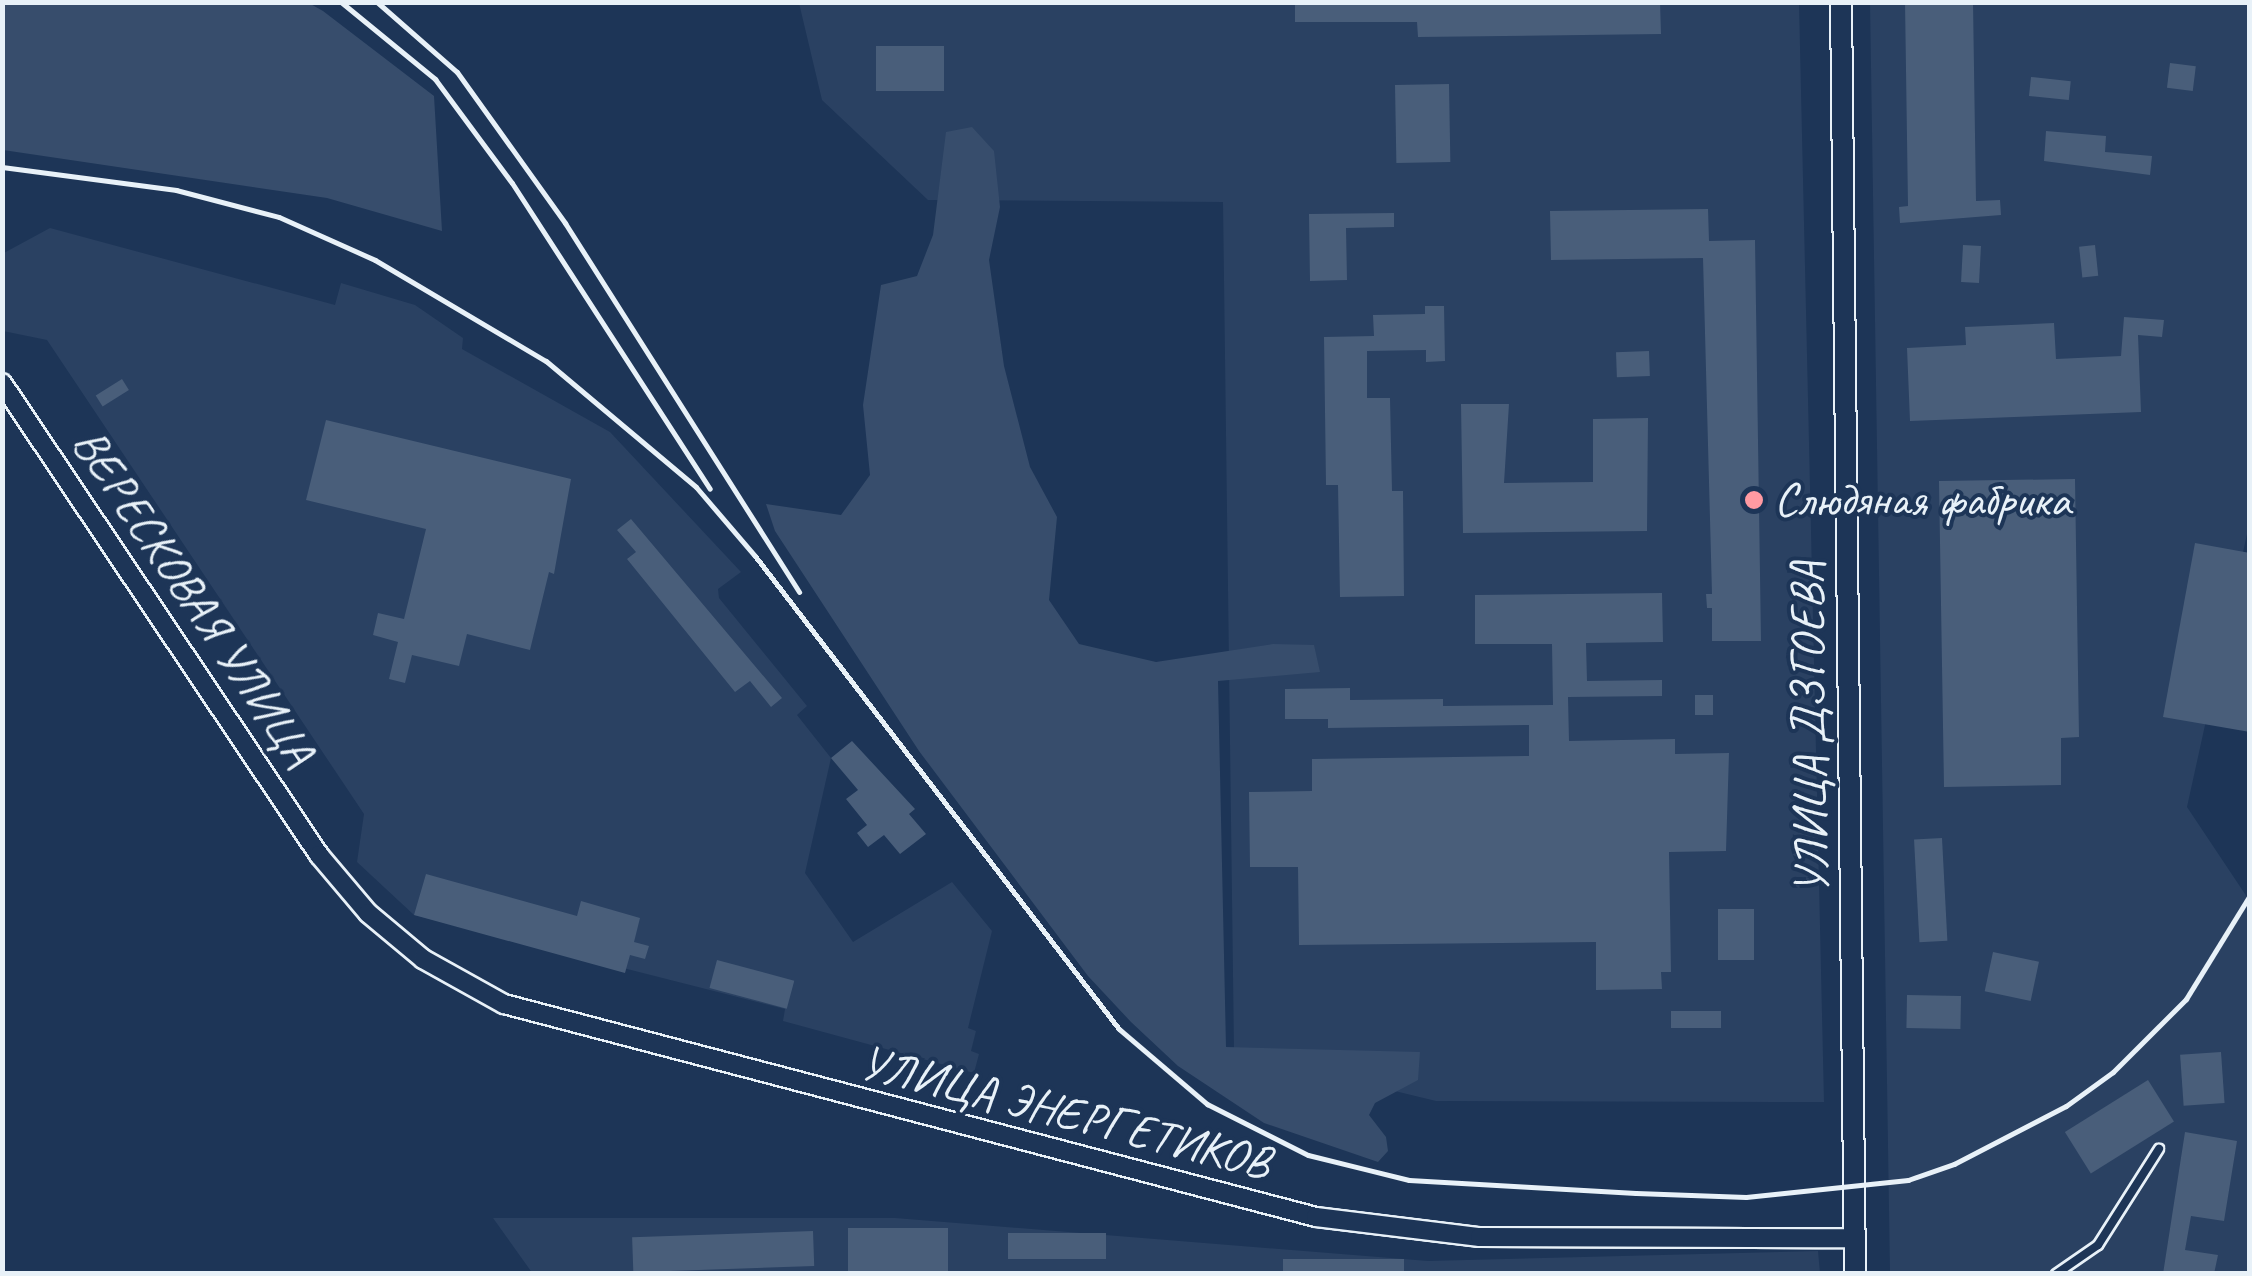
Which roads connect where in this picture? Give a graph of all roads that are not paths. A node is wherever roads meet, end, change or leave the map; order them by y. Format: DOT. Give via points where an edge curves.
graph roads {
  1 [pos="1841,2"];
  2 [pos="2,383"];
  3 [pos="319,855"];
  4 [pos="2159,1149"];
  5 [pos="1856,1238"];
  6 [pos="1856,1274"];
  7 [pos="2056,1274"];
  1 -- 5 [label="main road, УЛИЦА ДЗГОЕВА"];
  2 -- 3 [label="street, ВЕРЕСКОВАЯ УЛИЦА"];
  3 -- 5 [label="street, УЛИЦА ЭНЕРГЕТИКОВ" via="368,912 423,959 504,1004 1185,1187 1316,1216 1480,1238"];
  4 -- 7 [label="lane" via="2098,1245"];
  5 -- 6 [label="main road, УЛИЦА ДЗГОЕВА"];
}
